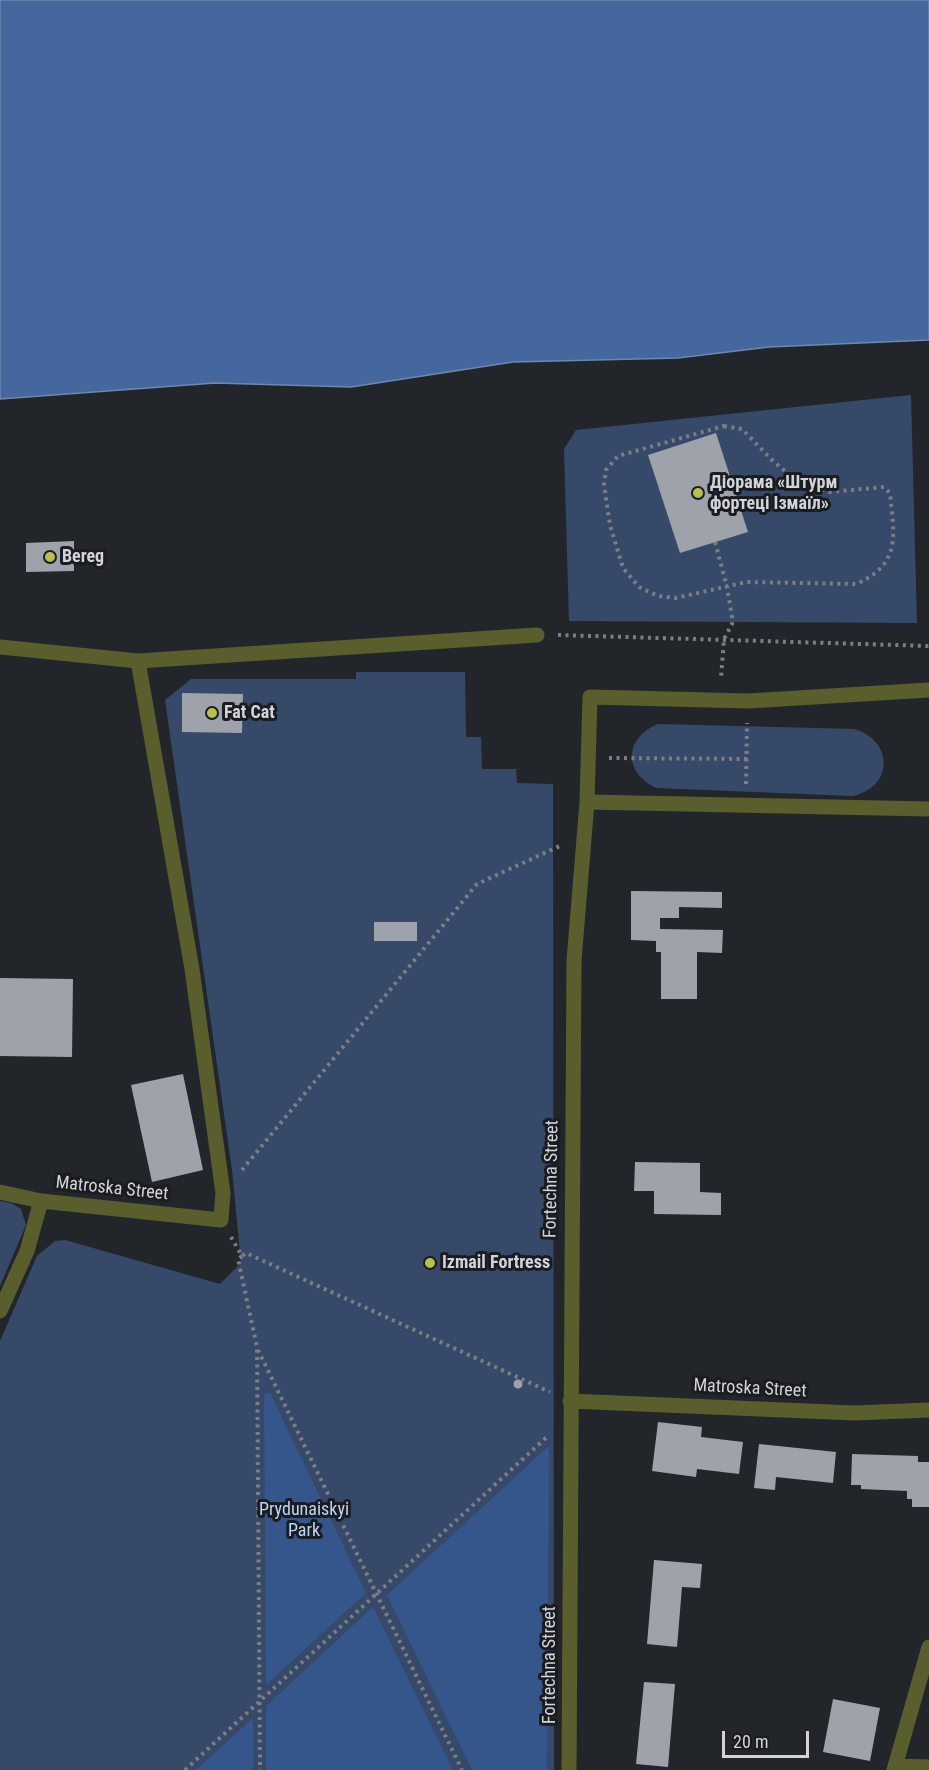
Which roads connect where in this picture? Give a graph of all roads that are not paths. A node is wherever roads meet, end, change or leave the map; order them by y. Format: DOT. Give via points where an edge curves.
graph roads {
  1 [pos="537,635"];
  2 [pos="0,647"];
  3 [pos="138,660"];
  4 [pos="929,690"];
  5 [pos="587,802"];
  6 [pos="929,809"];
  7 [pos="0,1192"];
  8 [pos="41,1201"];
  9 [pos="0,1311"];
  10 [pos="570,1401"];
  11 [pos="929,1410"];
  12 [pos="929,1647"];
  13 [pos="929,1767"];
  14 [pos="895,1768"];
  15 [pos="569,1770"];
  1 -- 3 [label="street"];
  2 -- 3 [label="street"];
  3 -- 8 [label="street, Matroska Street" via="192,969 223,1193 221,1220"];
  4 -- 5 [label="street, Fortechna Street" via="748,700 590,697"];
  5 -- 6 [label="street"];
  5 -- 10 [label="street, Fortechna Street" via="574,961"];
  7 -- 8 [label="street, Matroska Street"];
  8 -- 9 [label="street" via="27,1251"];
  10 -- 11 [label="street, Matroska Street" via="845,1412"];
  10 -- 15 [label="street, Fortechna Street"];
  12 -- 14 [label="street"];
  13 -- 14 [label="street"];
}
